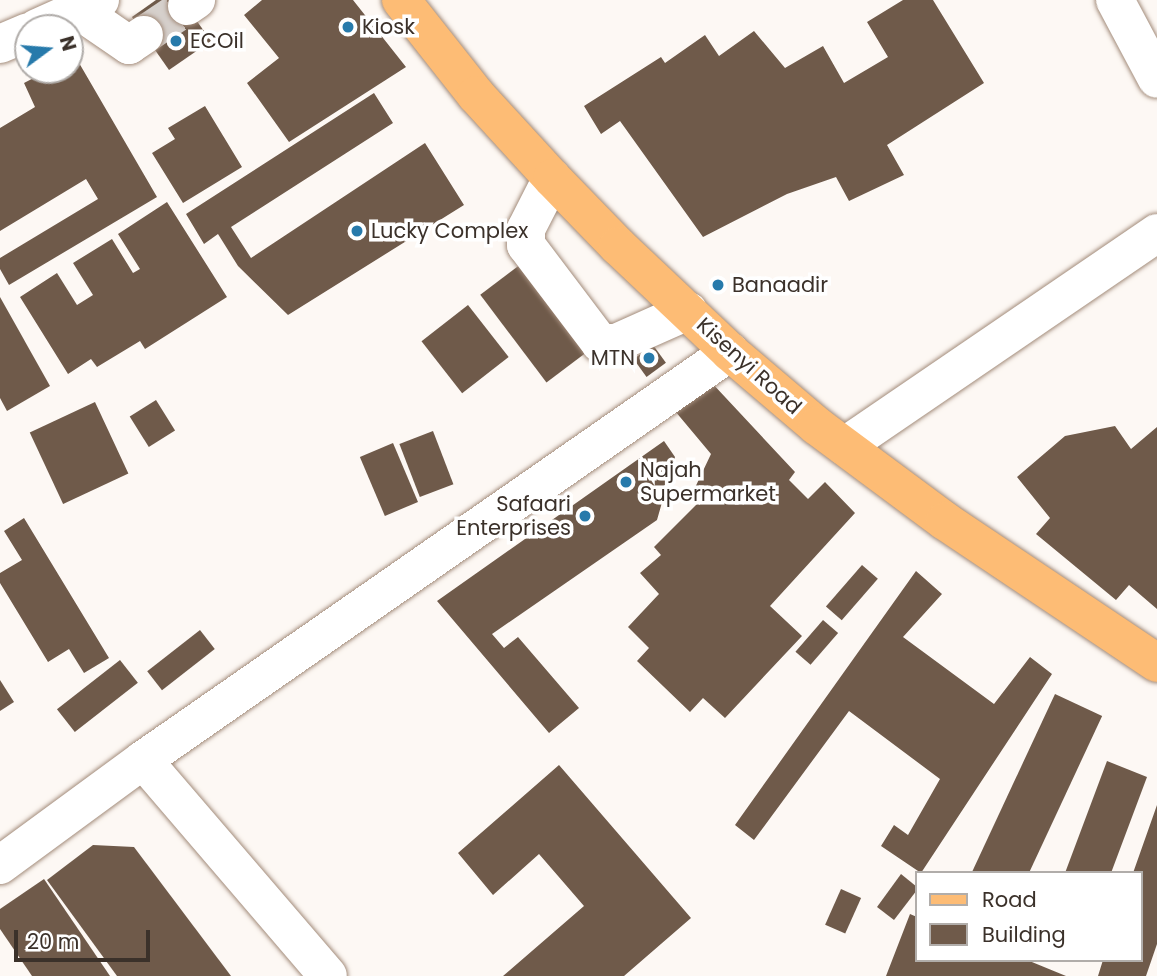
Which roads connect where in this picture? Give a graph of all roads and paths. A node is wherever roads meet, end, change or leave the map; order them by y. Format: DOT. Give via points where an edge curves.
graph roads {
  1 [pos="401,0"];
  2 [pos="1115,0"];
  3 [pos="89,5"];
  4 [pos="69,14"];
  5 [pos="144,35"];
  6 [pos="1157,79"];
  7 [pos="552,178"];
  8 [pos="1157,233"];
  9 [pos="688,311"];
  10 [pos="730,352"];
  11 [pos="845,446"];
  12 [pos="1157,663"];
  13 [pos="143,760"];
  14 [pos="0,865"];
  15 [pos="328,976"];
  1 -- 7 [label="main road, Kisenyi Road" via="476,95"];
  2 -- 6 [label="street"];
  3 -- 4 [label="street"];
  3 -- 5 [label="street" via="129,45"];
  7 -- 9 [label="main road, Kisenyi Road"];
  7 -- 9 [label="street" via="526,229 526,245 600,343 616,343"];
  8 -- 11 [label="street"];
  9 -- 10 [label="main road, Kisenyi Road"];
  10 -- 11 [label="main road, Kisenyi Road"];
  10 -- 13 [label="street"];
  11 -- 12 [label="main road, Kisenyi Road" via="945,520"];
  13 -- 14 [label="street"];
  13 -- 15 [label="street"];
}
